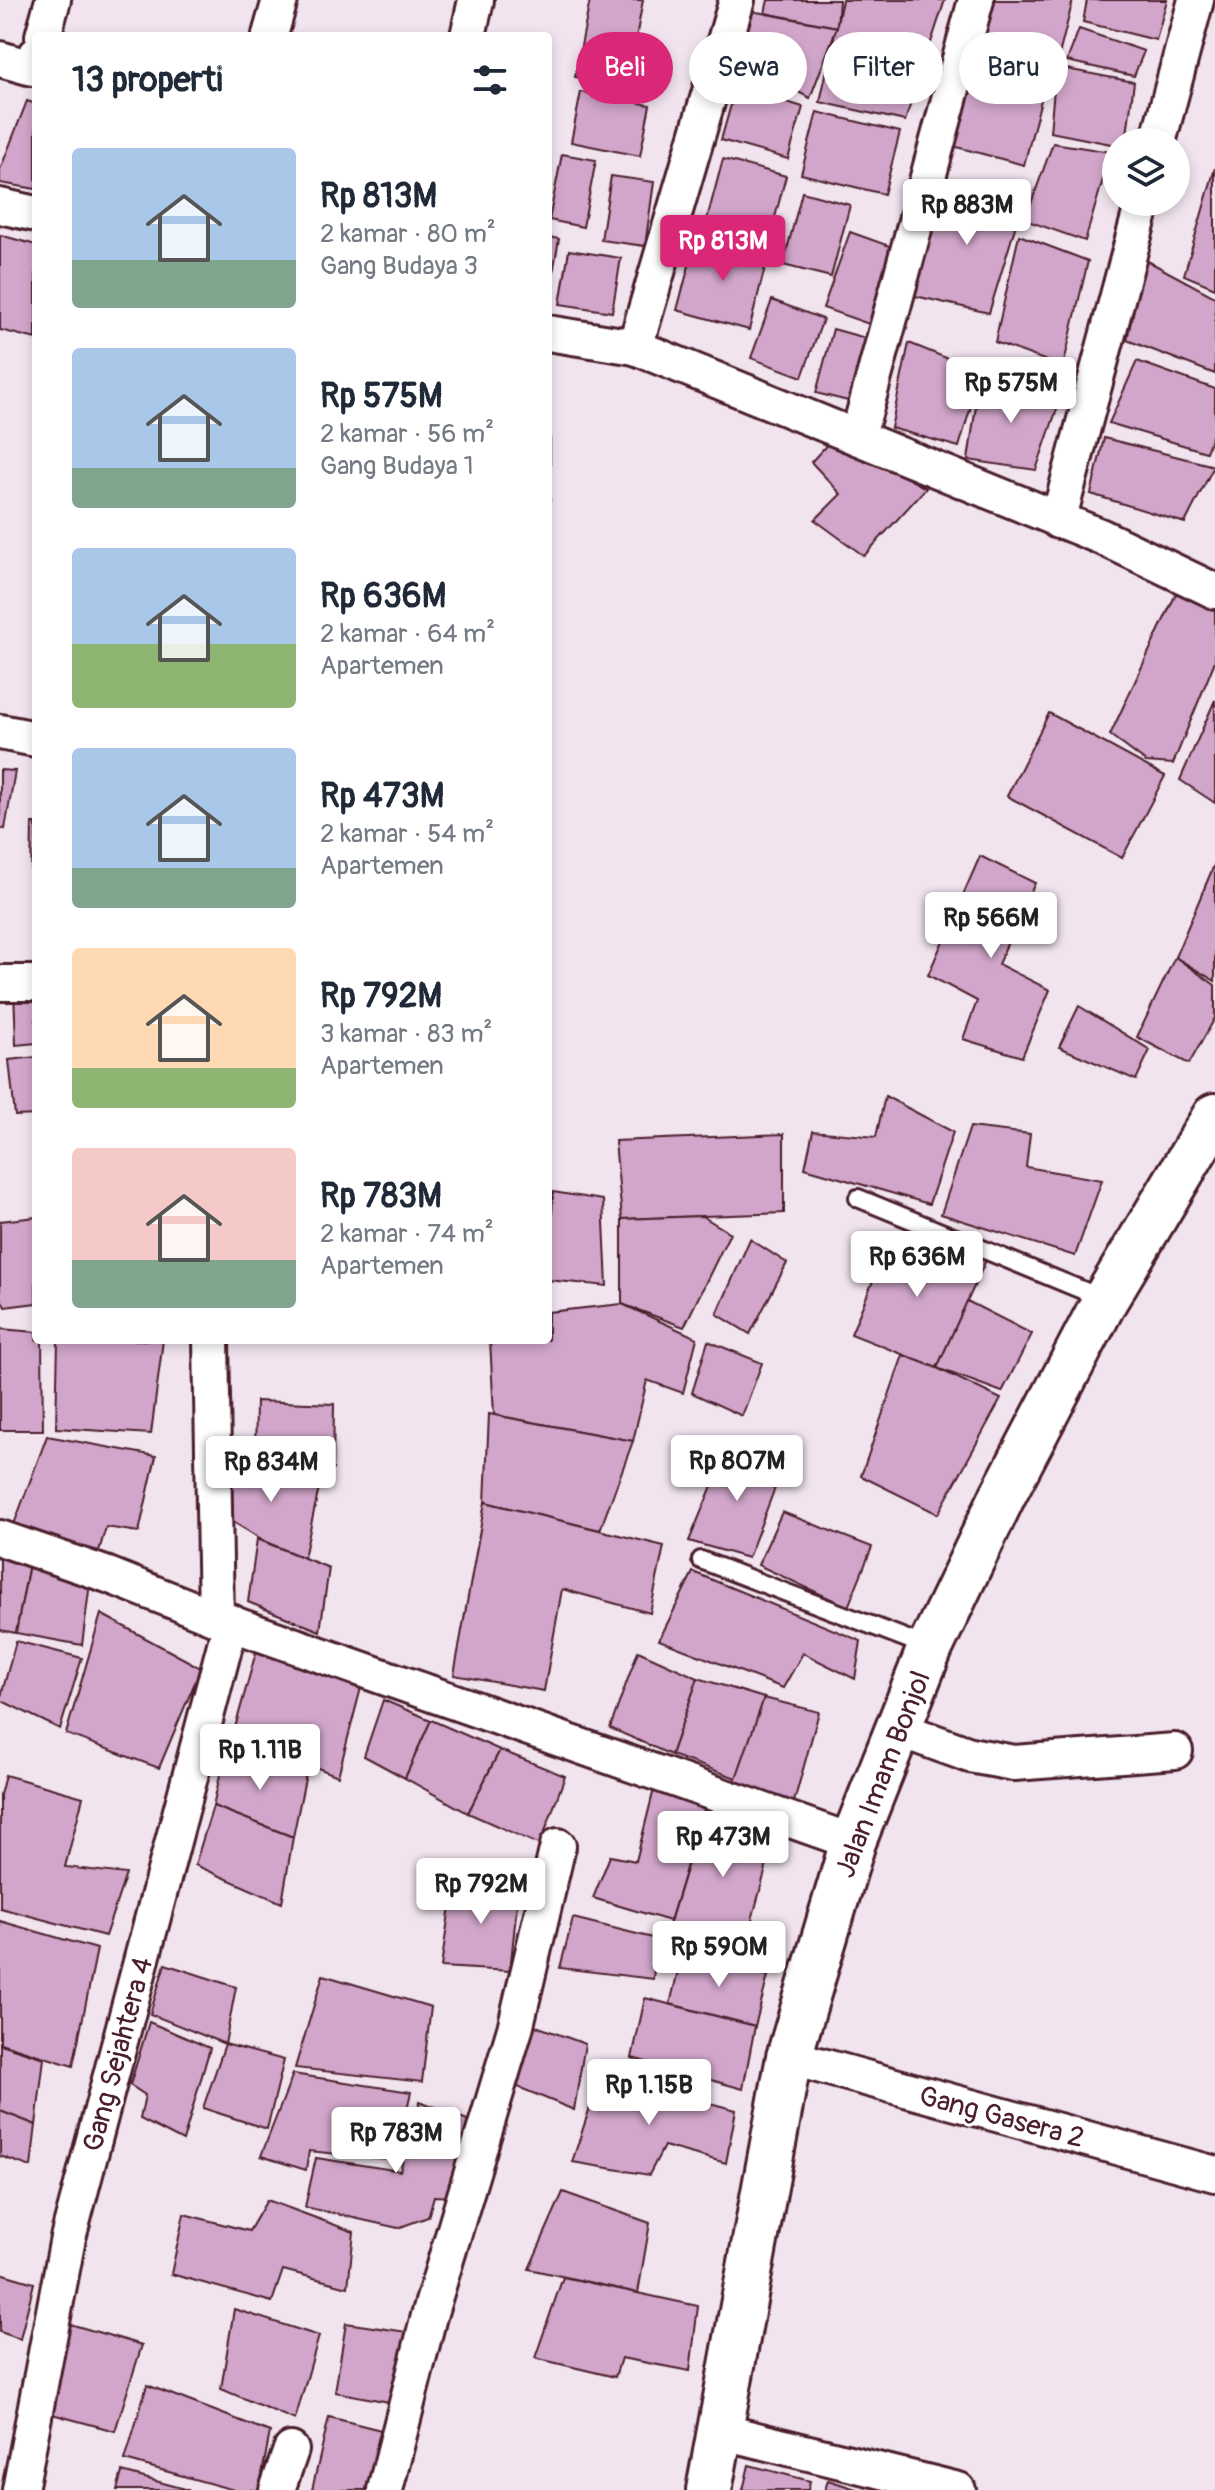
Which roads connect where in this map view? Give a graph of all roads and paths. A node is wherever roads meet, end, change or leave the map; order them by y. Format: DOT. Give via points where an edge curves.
graph roads {
  1 [pos="53,0"];
  2 [pos="280,0"];
  3 [pos="476,0"];
  4 [pos="737,0"];
  5 [pos="976,0"];
  6 [pos="1196,0"];
  7 [pos="44,32"];
  8 [pos="271,32"];
  9 [pos="469,32"];
  10 [pos="1162,128"];
  11 [pos="0,206"];
  12 [pos="32,213"];
  13 [pos="1139,216"];
  14 [pos="552,334"];
  15 [pos="635,347"];
  16 [pos="858,436"];
  17 [pos="1058,521"];
  18 [pos="1215,591"];
  19 [pos="0,732"];
  20 [pos="32,738"];
  21 [pos="0,983"];
  22 [pos="32,983"];
  23 [pos="1215,1116"];
  24 [pos="858,1198"];
  25 [pos="1105,1300"];
  26 [pos="211,1344"];
  27 [pos="0,1538"];
  28 [pos="701,1560"];
  29 [pos="224,1620"];
  30 [pos="930,1648"];
  31 [pos="898,1729"];
  32 [pos="1175,1751"];
  33 [pos="853,1842"];
  34 [pos="558,1846"];
  35 [pos="789,2057"];
  36 [pos="1215,2174"];
  37 [pos="720,2431"];
  38 [pos="291,2450"];
  39 [pos="20,2490"];
  40 [pos="277,2490"];
  41 [pos="385,2490"];
  42 [pos="709,2490"];
  43 [pos="958,2490"];
  1 -- 7 [label="street"];
  2 -- 8 [label="street"];
  3 -- 9 [label="street"];
  4 -- 15 [label="street"];
  5 -- 16 [label="street"];
  6 -- 10 [label="street"];
  11 -- 12 [label="street"];
  13 -- 17 [label="street"];
  14 -- 15 [label="street"];
  15 -- 16 [label="street"];
  16 -- 17 [label="street"];
  17 -- 18 [label="street"];
  19 -- 20 [label="street"];
  21 -- 22 [label="street"];
  23 -- 25 [label="highway, Jalan Imam Bonjol"];
  24 -- 25 [label="lane"];
  25 -- 30 [label="highway, Jalan Imam Bonjol"];
  26 -- 29 [label="street, Gang Sejahtera 4"];
  27 -- 29 [label="street"];
  28 -- 30 [label="lane"];
  29 -- 33 [label="street"];
  29 -- 39 [label="street, Gang Sejahtera 4" via="68,2238"];
  30 -- 31 [label="highway, Jalan Imam Bonjol"];
  31 -- 32 [label="street" via="970,1755 1014,1763"];
  31 -- 33 [label="highway, Jalan Imam Bonjol"];
  33 -- 35 [label="highway, Jalan Imam Bonjol"];
  34 -- 41 [label="street" via="515,2029 429,2316"];
  35 -- 36 [label="street, Gang Gasera 2"];
  35 -- 37 [label="highway, Jalan Imam Bonjol"];
  37 -- 42 [label="highway, Jalan Imam Bonjol"];
  37 -- 43 [label="street"];
  38 -- 40 [label="street"];
}
